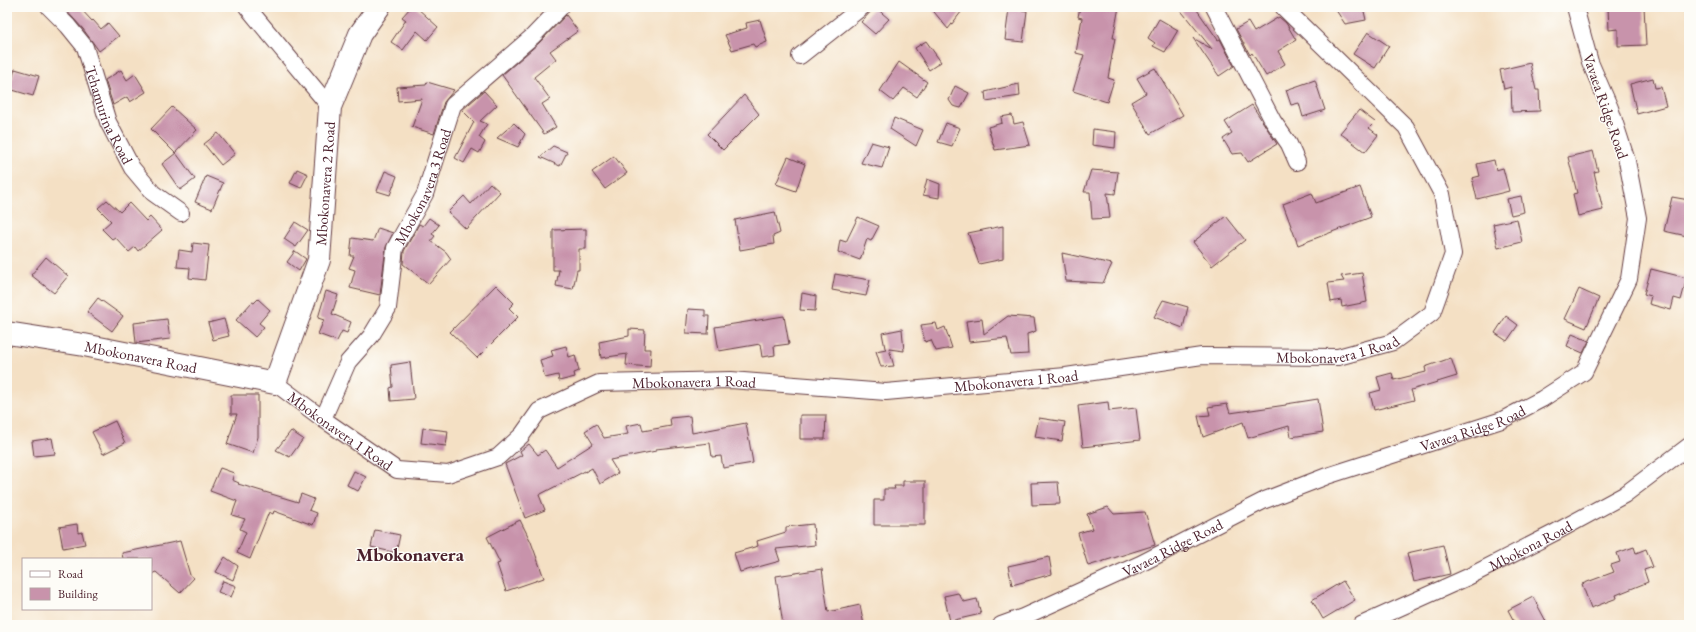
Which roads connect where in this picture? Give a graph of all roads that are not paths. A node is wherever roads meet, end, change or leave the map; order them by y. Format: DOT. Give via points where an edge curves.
graph roads {
  1 [pos="49,7"];
  2 [pos="247,7"];
  3 [pos="379,7"];
  4 [pos="562,7"];
  5 [pos="862,7"];
  6 [pos="1214,7"];
  7 [pos="1283,7"];
  8 [pos="1575,7"];
  9 [pos="800,56"];
  10 [pos="330,107"];
  11 [pos="1297,162"];
  12 [pos="181,213"];
  13 [pos="7,333"];
  14 [pos="275,383"];
  15 [pos="323,419"];
  16 [pos="1689,446"];
  17 [pos="1001,625"];
  18 [pos="1361,625"];
  1 -- 12 [label="street, Tehamurina Road" via="85,47 108,122 132,168 153,193"];
  2 -- 10 [label="street, Mbokonavera 2 Road"];
  3 -- 10 [label="street" via="360,34"];
  4 -- 15 [label="street, Mbokonavera 3 Road" via="534,36 453,105 425,194 395,248 388,308 371,336 348,362"];
  5 -- 9 [label="street"];
  6 -- 11 [label="street"];
  7 -- 15 [label="street, Mbokonavera 1 Road" via="1406,127 1442,194 1453,254 1432,313 1393,342 1338,357 1202,356 1066,376 886,392 731,380 599,383 539,411 522,435 498,457 448,474 397,470"];
  8 -- 17 [label="street, Vavaea Ridge Road" via="1590,62 1610,108 1627,161 1638,218 1629,279 1584,372 1542,399 1502,420 1327,476 1264,500 1140,564"];
  10 -- 14 [label="street, Mbokonavera 2 Road" via="319,260"];
  13 -- 14 [label="street, Mbokonavera Road"];
  14 -- 15 [label="street, Mbokonavera 1 Road"];
  16 -- 18 [label="street, Mbokona Road" via="1624,495 1568,526 1468,577"];
}
